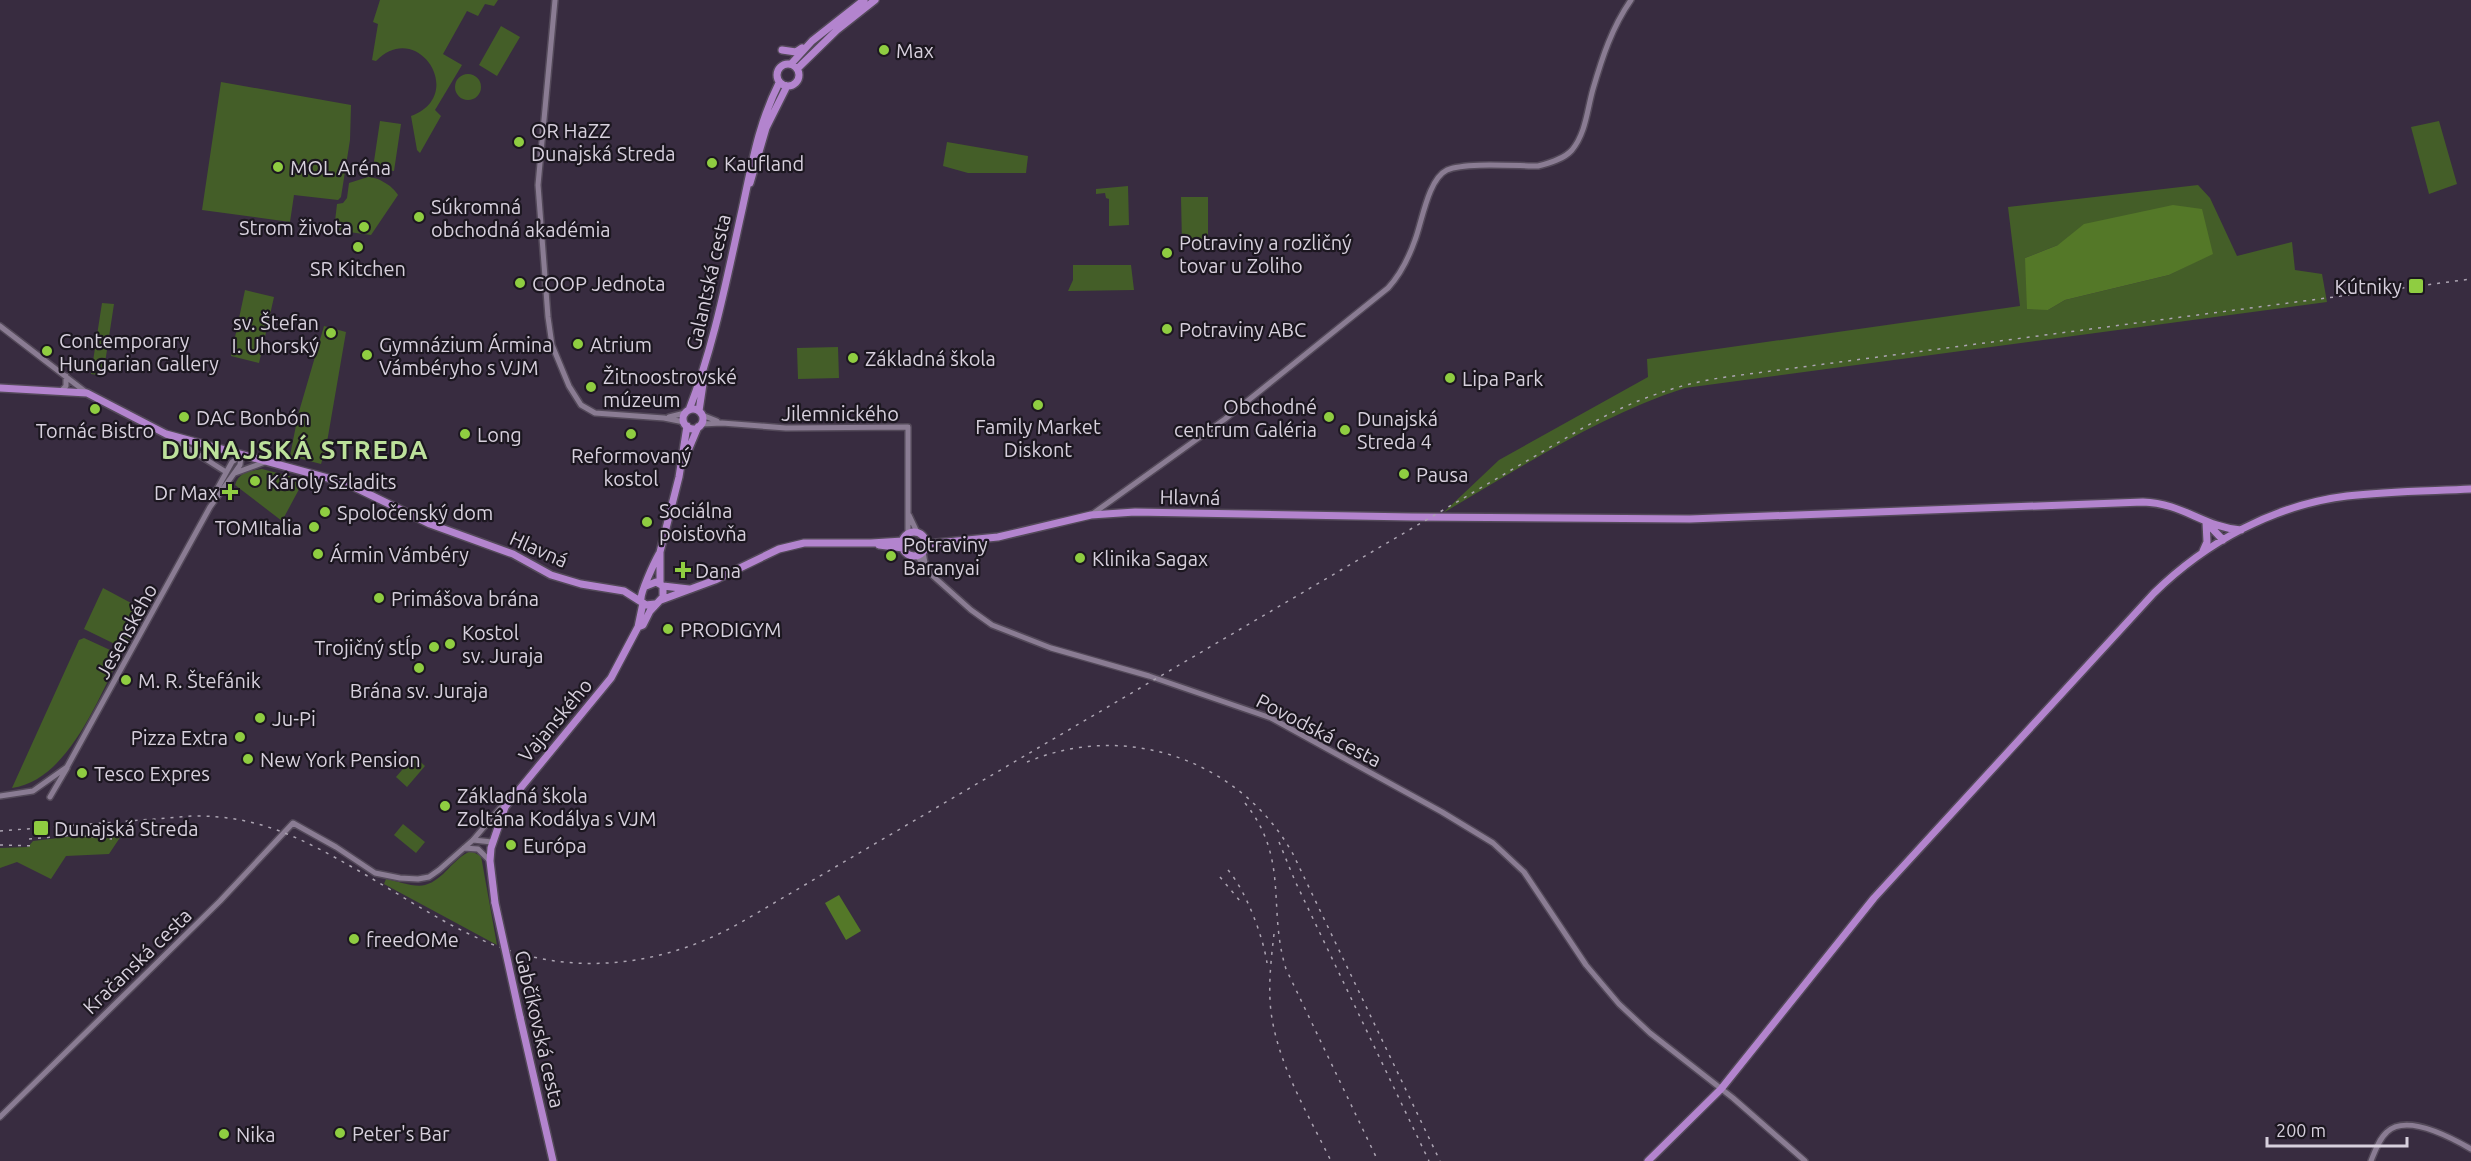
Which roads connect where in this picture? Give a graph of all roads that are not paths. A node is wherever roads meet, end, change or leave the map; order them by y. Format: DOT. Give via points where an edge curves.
graph roads {
  1 [pos="555,0"];
  2 [pos="864,0"];
  3 [pos="875,0"];
  4 [pos="1631,0"];
  5 [pos="812,41"];
  6 [pos="782,50"];
  7 [pos="794,67"];
  8 [pos="783,84"];
  9 [pos="0,326"];
  10 [pos="704,372"];
  11 [pos="66,376"];
  12 [pos="0,388"];
  13 [pos="61,391"];
  14 [pos="87,393"];
  15 [pos="687,411"];
  16 [pos="700,413"];
  17 [pos="664,418"];
  18 [pos="722,423"];
  19 [pos="685,424"];
  20 [pos="699,425"];
  21 [pos="166,434"];
  22 [pos="241,456"];
  23 [pos="267,462"];
  24 [pos="682,464"];
  25 [pos="226,472"];
  26 [pos="233,474"];
  27 [pos="2471,489"];
  28 [pos="210,507"];
  29 [pos="909,514"];
  30 [pos="1091,515"];
  31 [pos="2206,522"];
  32 [pos="2241,530"];
  33 [pos="917,532"];
  34 [pos="2223,540"];
  35 [pos="904,541"];
  36 [pos="926,544"];
  37 [pos="660,552"];
  38 [pos="2203,552"];
  39 [pos="920,554"];
  40 [pos="662,585"];
  41 [pos="644,587"];
  42 [pos="689,589"];
  43 [pos="624,591"];
  44 [pos="642,602"];
  45 [pos="658,602"];
  46 [pos="638,627"];
  47 [pos="67,767"];
  48 [pos="0,796"];
  49 [pos="511,797"];
  50 [pos="50,798"];
  51 [pos="472,840"];
  52 [pos="492,842"];
  53 [pos="464,848"];
  54 [pos="490,861"];
  55 [pos="495,903"];
  56 [pos="1721,1089"];
  57 [pos="0,1117"];
  58 [pos="2471,1149"];
  59 [pos="553,1161"];
  60 [pos="1648,1161"];
  61 [pos="1804,1161"];
  62 [pos="2371,1161"];
  1 -- 17 [label="street" via="538,185 552,345 569,386 587,411"];
  2 -- 5 [label="main road, Galantská cesta"];
  3 -- 7 [label="main road, Galantská cesta"];
  4 -- 30 [label="street" via="1613,30 1581,137 1571,150 1538,166 1460,166 1439,176 1415,241 1388,288 1225,418"];
  5 -- 6 [label="main road" via="796,52"];
  5 -- 7 [label="main road, Galantská cesta"];
  7 -- 8 [label="main road, Galantská cesta" via="799,74 797,81"];
  7 -- 8 [label="main road, Galantská cesta" via="783,65 778,69 777,76"];
  8 -- 10 [label="main road, Galantská cesta" via="760,126"];
  9 -- 11 [label="street"];
  10 -- 15 [label="main road, Galantská cesta"];
  10 -- 16 [label="main road, Galantská cesta"];
  11 -- 13 [label="street" via="66,386"];
  11 -- 14 [label="street"];
  12 -- 13 [label="main road"];
  13 -- 14 [label="main road"];
  14 -- 21 [label="main road, Hlavná"];
  15 -- 16 [label="main road"];
  15 -- 17 [label="street"];
  15 -- 19 [label="main road, Galantská cesta"];
  16 -- 18 [label="street, Jilemnického"];
  16 -- 20 [label="main road, Galantská cesta"];
  17 -- 19 [label="street"];
  18 -- 20 [label="street, Jilemnického"];
  18 -- 29 [label="street, Jilemnického" via="786,428 908,427"];
  19 -- 20 [label="main road"];
  19 -- 24 [label="main road"];
  20 -- 24 [label="main road"];
  21 -- 22 [label="main road, Hlavná"];
  21 -- 25 [label="street"];
  22 -- 23 [label="main road, Hlavná"];
  22 -- 25 [label="street"];
  22 -- 26 [label="street, Jesenského"];
  23 -- 26 [label="street"];
  23 -- 43 [label="main road, Hlavná" via="346,483 430,524 513,554 551,575"];
  24 -- 37 [label="main road"];
  25 -- 28 [label="street"];
  26 -- 28 [label="street, Jesenského"];
  27 -- 32 [label="main road" via="2337,498 2288,509"];
  28 -- 47 [label="street, Jesenského"];
  29 -- 33 [label="street, Jilemnického"];
  29 -- 35 [label="street, Jilemnického"];
  30 -- 31 [label="main road, Hlavná" via="1135,512 1690,519 2143,502 2176,507"];
  30 -- 36 [label="main road, Hlavná" via="998,537"];
  31 -- 32 [label="main road"];
  31 -- 34 [label="main road"];
  31 -- 38 [label="main road"];
  32 -- 34 [label="main road"];
  33 -- 35 [label="main road"];
  33 -- 36 [label="main road"];
  34 -- 38 [label="main road"];
  35 -- 39 [label="main road" via="909,555"];
  35 -- 42 [label="main road" via="804,543 779,549"];
  36 -- 39 [label="main road"];
  37 -- 40 [label="main road"];
  37 -- 41 [label="main road"];
  38 -- 56 [label="main road" via="2154,593 1874,898"];
  39 -- 56 [label="street, Povodská cesta" via="933,576 971,610 1001,629 1271,718 1469,827 1518,864 1586,965 1619,1004"];
  40 -- 41 [label="main road" via="652,582"];
  40 -- 42 [label="main road"];
  40 -- 45 [label="main road" via="664,592"];
  41 -- 43 [label="main road"];
  41 -- 44 [label="main road"];
  42 -- 45 [label="main road"];
  43 -- 44 [label="main road"];
  44 -- 45 [label="main road" via="649,606"];
  44 -- 46 [label="main road"];
  45 -- 46 [label="main road"];
  46 -- 49 [label="main road, Vajanského" via="611,678"];
  47 -- 48 [label="street, Jesenského" via="33,790"];
  47 -- 50 [label="street"];
  49 -- 51 [label="street"];
  49 -- 52 [label="main road, Vajanského"];
  51 -- 52 [label="street"];
  51 -- 53 [label="street"];
  52 -- 54 [label="main road, Vajanského"];
  53 -- 54 [label="street" via="478,849"];
  53 -- 57 [label="street, Kračanská cesta" via="429,877 400,878 375,873 293,823 220,901"];
  54 -- 55 [label="main road, Vajanského"];
  55 -- 59 [label="main road, Gabčíkovská cesta, bridge"];
  56 -- 60 [label="main road"];
  56 -- 61 [label="street, Povodská cesta"];
  58 -- 62 [label="street" via="2430,1129 2416,1125 2398,1127 2384,1134"];
}
